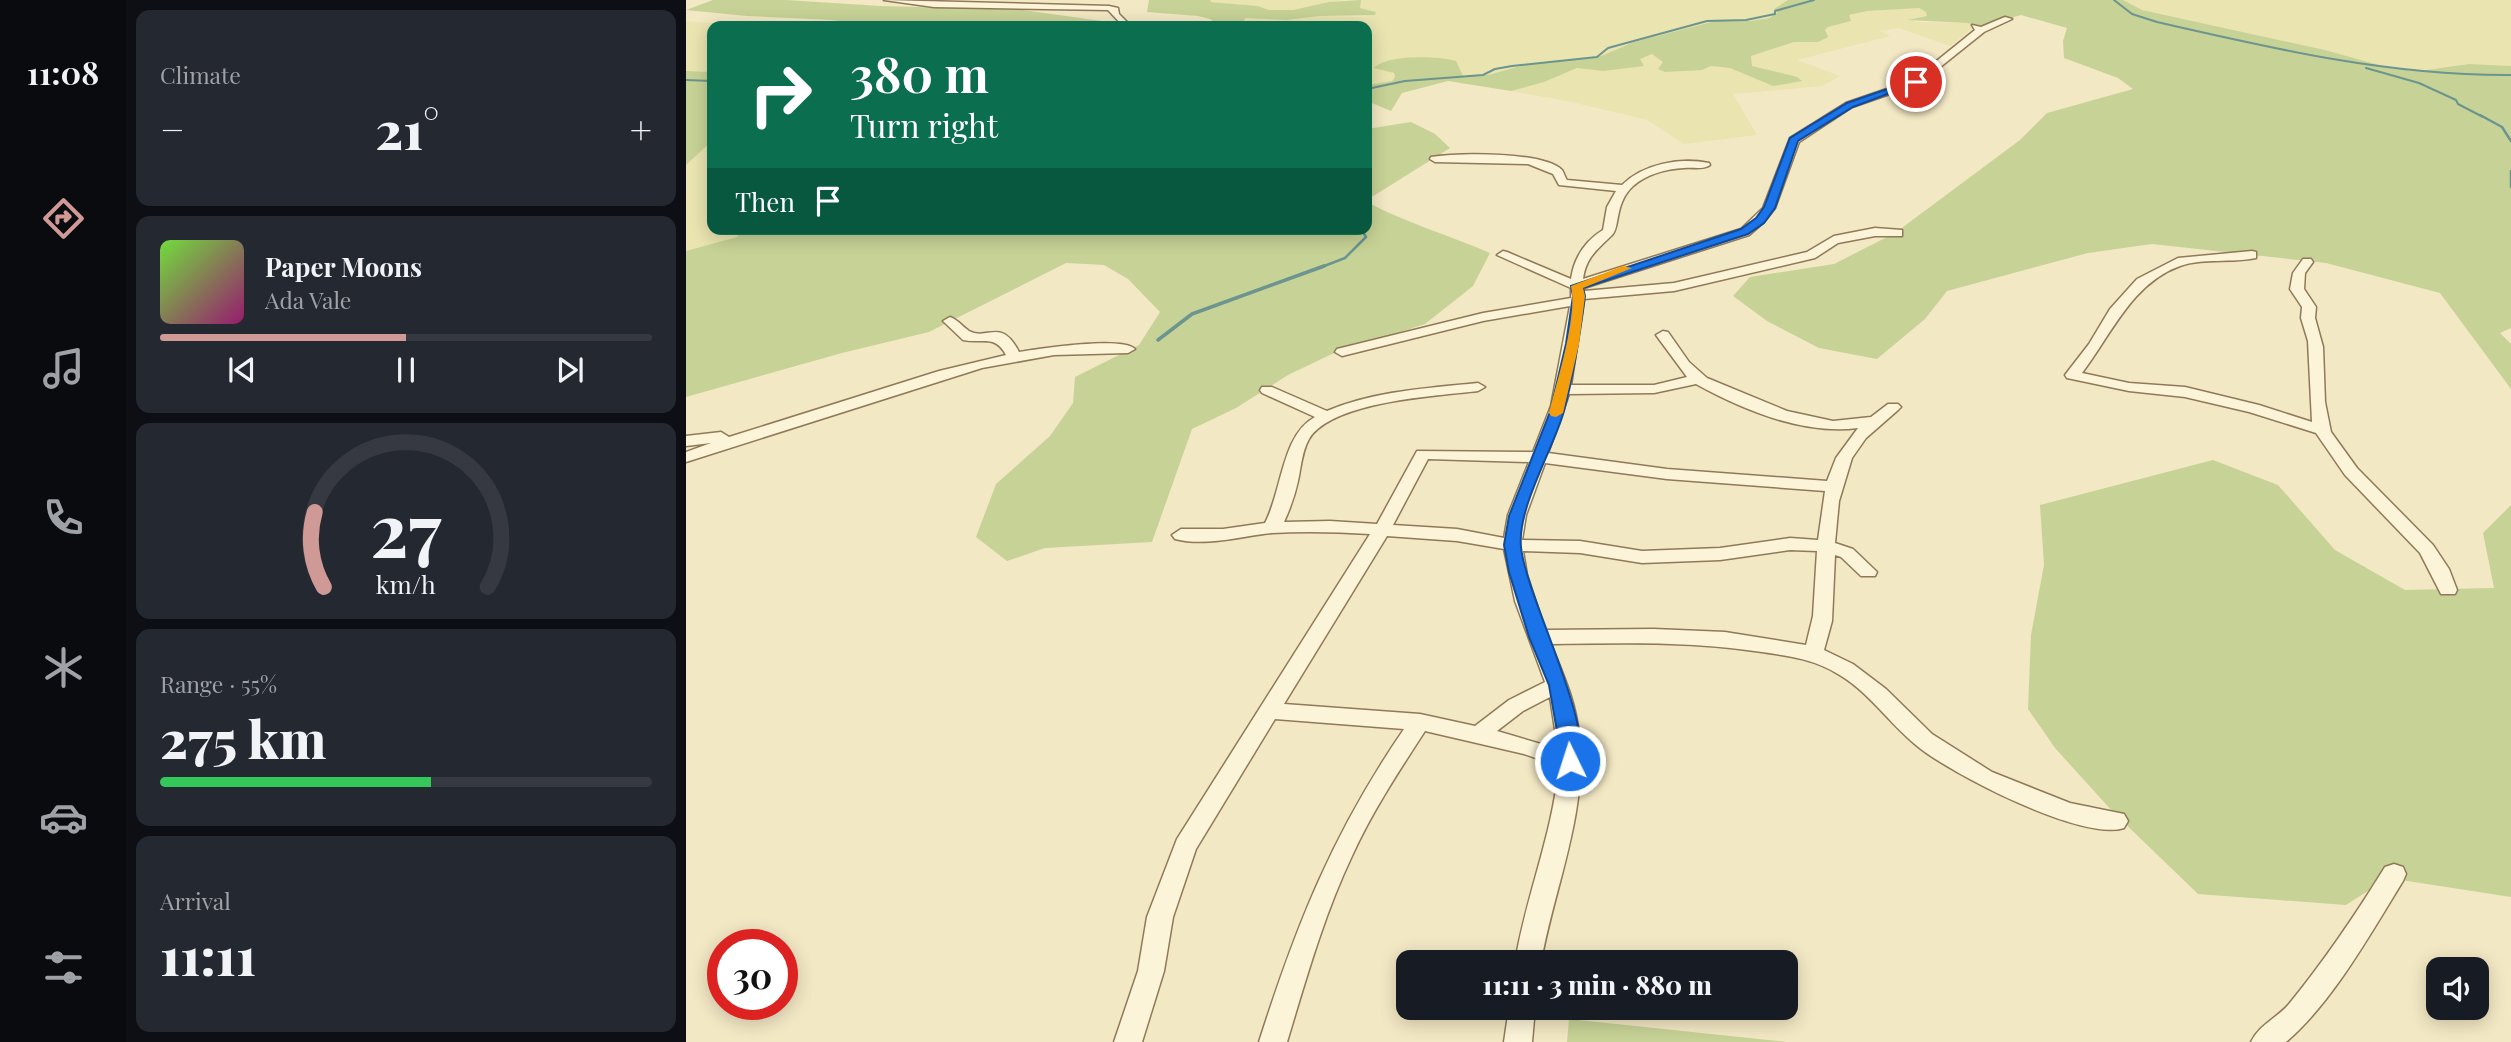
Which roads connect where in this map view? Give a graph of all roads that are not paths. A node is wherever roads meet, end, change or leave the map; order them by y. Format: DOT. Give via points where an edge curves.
graph roads {
  1 [pos="888,0"];
  2 [pos="999,5"];
  3 [pos="986,10"];
  4 [pos="2008,19"];
  5 [pos="1122,21"];
  6 [pos="1435,159"];
  7 [pos="1705,166"];
  8 [pos="1625,189"];
  9 [pos="1898,233"];
  10 [pos="1503,255"];
  11 [pos="2252,255"];
  12 [pos="2306,262"];
  13 [pos="1577,294"];
  14 [pos="950,321"];
  15 [pos="1663,335"];
  16 [pos="1128,349"];
  17 [pos="1342,352"];
  18 [pos="1014,357"];
  19 [pos="1698,379"];
  20 [pos="1478,387"];
  21 [pos="1267,390"];
  22 [pos="1562,390"];
  23 [pos="1893,407"];
  24 [pos="1326,416"];
  25 [pos="1876,421"];
  26 [pos="2322,430"];
  27 [pos="755,432"];
  28 [pos="686,441"];
  29 [pos="686,457"];
  30 [pos="1539,457"];
  31 [pos="1836,487"];
  32 [pos="1272,528"];
  33 [pos="1382,530"];
  34 [pos="1181,534"];
  35 [pos="1513,545"];
  36 [pos="1825,546"];
  37 [pos="1868,572"];
  38 [pos="2448,590"];
  39 [pos="1538,637"];
  40 [pos="1813,653"];
  41 [pos="1558,685"];
  42 [pos="1268,711"];
  43 [pos="1420,722"];
  44 [pos="1480,735"];
  45 [pos="1570,761"];
  46 [pos="2116,821"];
  47 [pos="2394,874"];
  48 [pos="1529,950"];
  49 [pos="1521,1020"];
  50 [pos="1128,1042"];
  51 [pos="1273,1042"];
  52 [pos="1518,1042"];
  53 [pos="2265,1042"];
  1 -- 2 [label="street"];
  2 -- 3 [label="street"];
  2 -- 5 [label="street" via="1108,9 1115,10"];
  4 -- 13 [label="street" via="1978,28 1916,82 1850,105 1794,140 1769,208 1745,232"];
  6 -- 8 [label="street" via="1547,165 1555,168 1563,183"];
  7 -- 8 [label="street" via="1688,163 1658,169"];
  8 -- 13 [label="street" via="1612,206 1609,232 1594,240 1585,253"];
  9 -- 13 [label="street" via="1834,240 1811,255 1674,287"];
  10 -- 13 [label="street"];
  11 -- 26 [label="street" via="2178,262 2142,282 2115,312 2072,375 2185,392"];
  12 -- 26 [label="street" via="2297,289 2309,307 2306,319 2316,344"];
  13 -- 17 [label="street"];
  13 -- 22 [label="street"];
  14 -- 18 [label="street" via="968,337 996,335"];
  15 -- 19 [label="street"];
  16 -- 18 [label="street" via="1097,347"];
  18 -- 27 [label="street"];
  19 -- 22 [label="street" via="1654,389"];
  19 -- 25 [label="street" via="1813,423 1831,426"];
  20 -- 24 [label="street" via="1385,399"];
  21 -- 24 [label="street"];
  22 -- 30 [label="street"];
  23 -- 25 [label="street"];
  24 -- 32 [label="street" via="1302,436 1285,500"];
  25 -- 31 [label="street" via="1856,439"];
  26 -- 38 [label="street" via="2336,453 2427,552 2445,576"];
  27 -- 28 [label="street"];
  27 -- 29 [label="street"];
  30 -- 31 [label="street" via="1667,474"];
  30 -- 33 [label="street" via="1423,454"];
  30 -- 35 [label="street" via="1517,516"];
  31 -- 36 [label="street"];
  32 -- 33 [label="street"];
  32 -- 34 [label="street" via="1223,535"];
  33 -- 35 [label="street" via="1457,535"];
  33 -- 42 [label="street"];
  35 -- 36 [label="street" via="1580,547 1642,557 1720,554 1790,544"];
  35 -- 39 [label="street"];
  36 -- 37 [label="street" via="1847,554"];
  36 -- 40 [label="street" via="1823,619"];
  39 -- 40 [label="street" via="1725,639"];
  39 -- 41 [label="street"];
  40 -- 46 [label="street" via="1846,669 1879,694 1924,740 1984,778 2068,812"];
  41 -- 44 [label="street" via="1514,704"];
  41 -- 45 [label="street"];
  42 -- 43 [label="street"];
  42 -- 50 [label="street" via="1185,846 1160,917 1151,971"];
  43 -- 44 [label="street"];
  43 -- 51 [label="street" via="1339,856"];
  44 -- 45 [label="street"];
  45 -- 48 [label="street" via="1565,805"];
  47 -- 53 [label="street" via="2296,1016"];
  49 -- 52 [label="street"];
}
